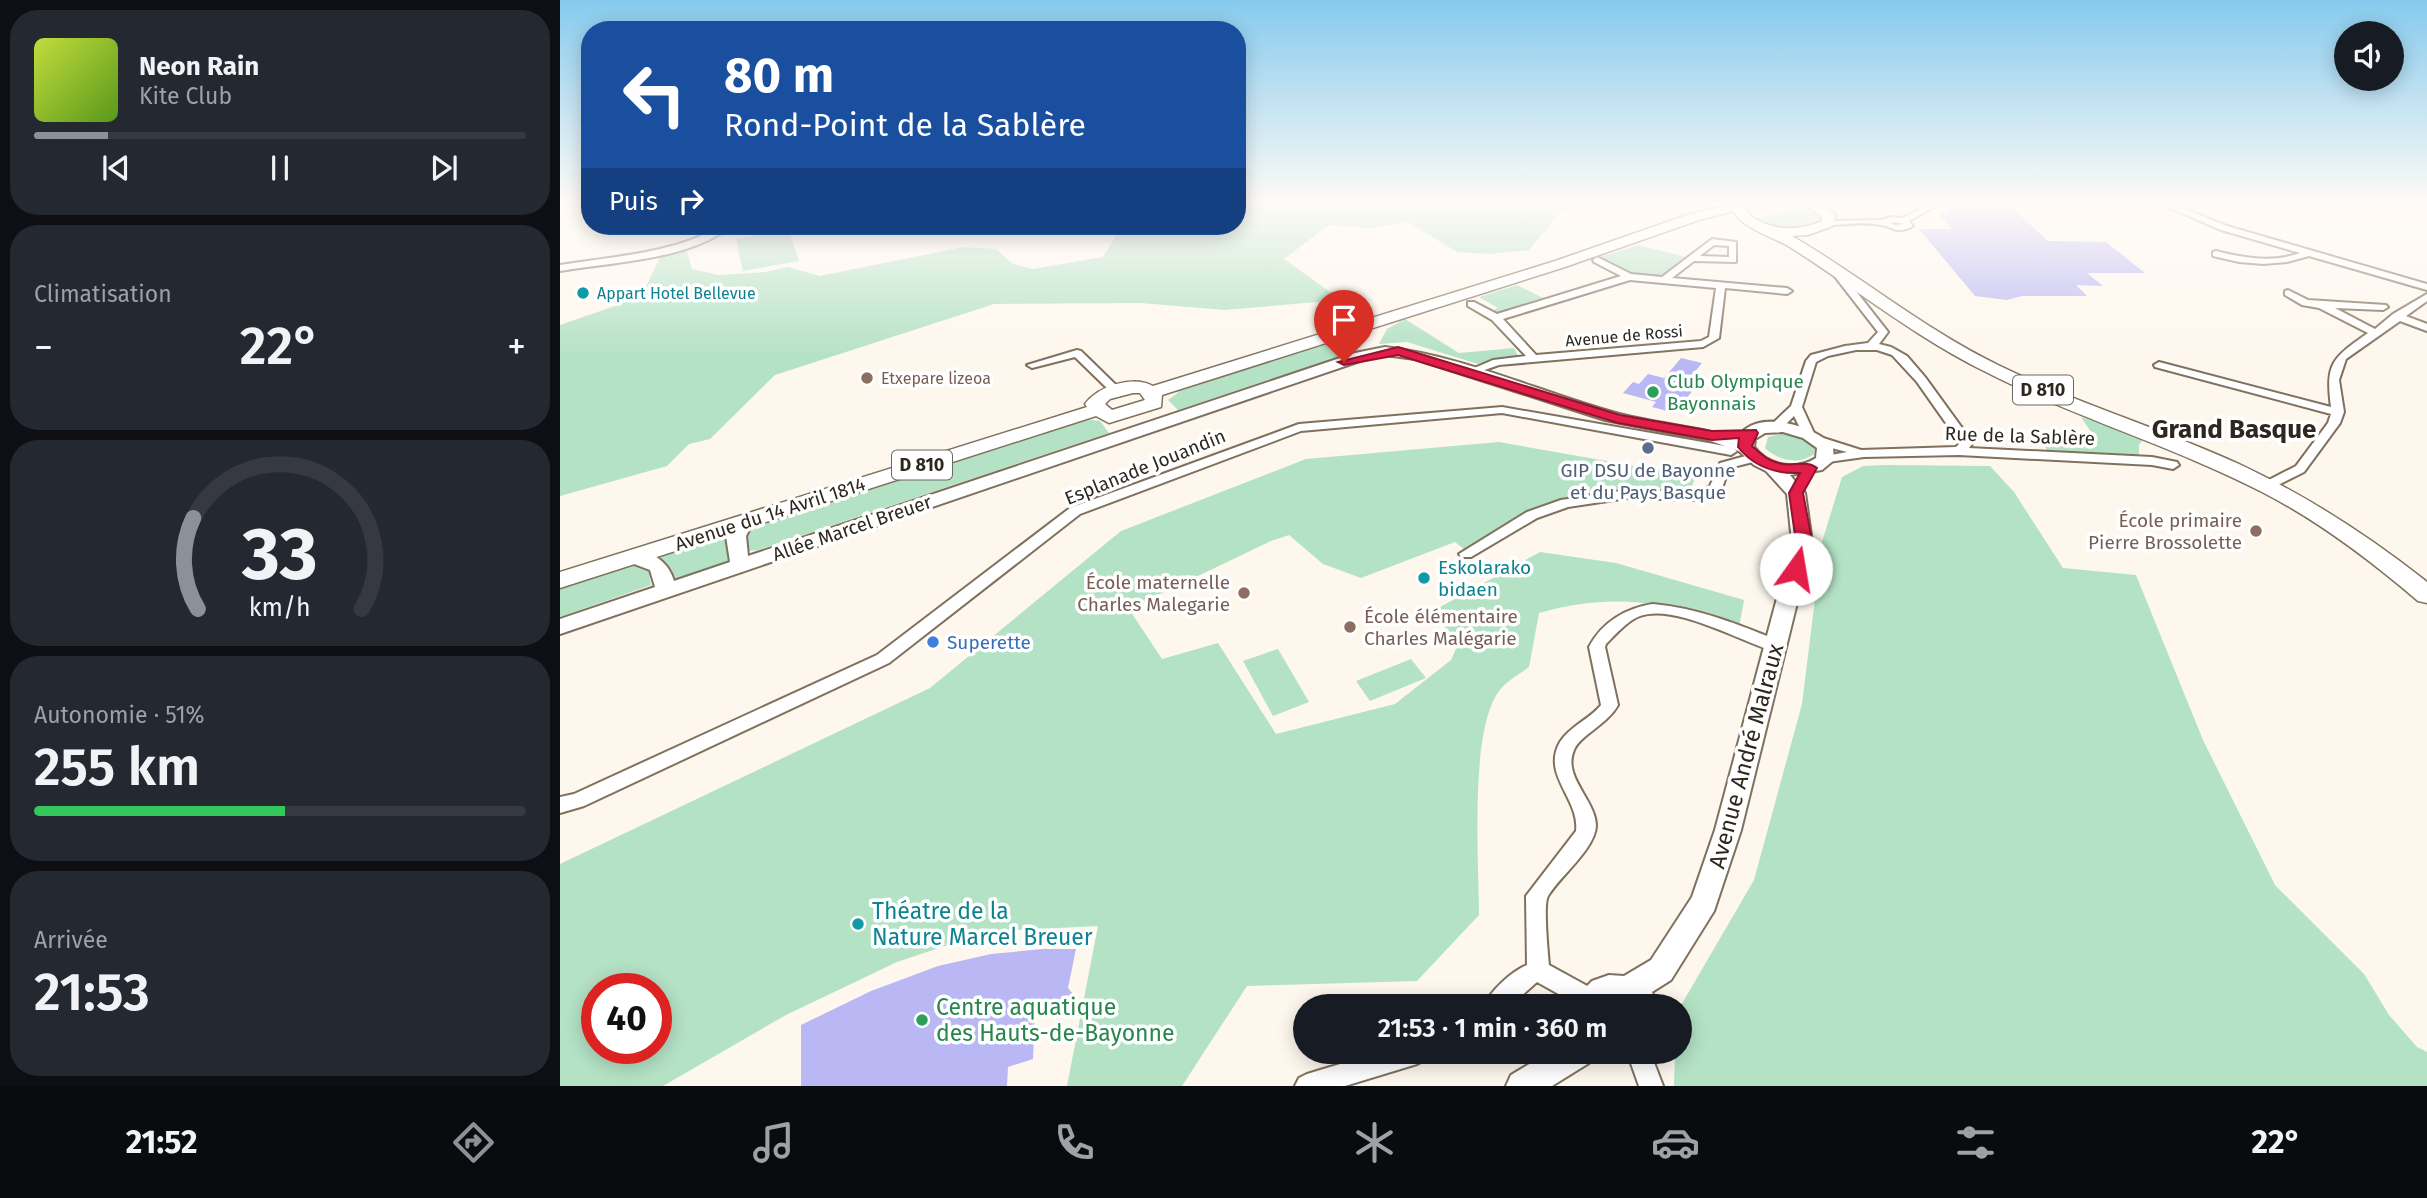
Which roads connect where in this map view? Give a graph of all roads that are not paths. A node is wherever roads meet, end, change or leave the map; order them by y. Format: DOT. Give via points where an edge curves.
graph roads {
  1 [pos="629,256"];
  2 [pos="1585,256"];
  3 [pos="1815,256"];
  4 [pos="1822,256"];
  5 [pos="2221,256"];
  6 [pos="2303,256"];
  7 [pos="2317,256"];
  8 [pos="1693,258"];
  9 [pos="1597,260"];
  10 [pos="1827,263"];
  11 [pos="560,268"];
  12 [pos="1629,277"];
  13 [pos="1664,280"];
  14 [pos="1721,285"];
  15 [pos="2427,288"];
  16 [pos="1787,291"];
  17 [pos="2288,293"];
  18 [pos="2427,297"];
  19 [pos="1471,304"];
  20 [pos="2320,305"];
  21 [pos="2383,307"];
  22 [pos="2397,316"];
  23 [pos="1496,318"];
  24 [pos="2427,328"];
  25 [pos="2372,332"];
  26 [pos="1871,347"];
  27 [pos="1535,359"];
  28 [pos="1032,365"];
  29 [pos="2159,365"];
  30 [pos="1470,372"];
  31 [pos="1116,391"];
  32 [pos="1152,398"];
  33 [pos="1796,407"];
  34 [pos="2338,412"];
  35 [pos="1104,413"];
  36 [pos="1175,419"];
  37 [pos="1776,427"];
  38 [pos="1123,436"];
  39 [pos="1814,437"];
  40 [pos="1745,447"];
  41 [pos="1959,451"];
  42 [pos="1864,453"];
  43 [pos="1817,464"];
  44 [pos="2173,466"];
  45 [pos="1772,467"];
  46 [pos="2269,486"];
  47 [pos="1796,493"];
  48 [pos="744,522"];
  49 [pos="1466,554"];
  50 [pos="633,557"];
  51 [pos="740,566"];
  52 [pos="560,580"];
  53 [pos="666,591"];
  54 [pos="2427,595"];
  55 [pos="560,627"];
  56 [pos="1776,646"];
  57 [pos="560,805"];
  58 [pos="1538,971"];
  59 [pos="1507,994"];
  60 [pos="1575,994"];
  61 [pos="1644,994"];
  62 [pos="1378,1064"];
  63 [pos="1558,1064"];
  64 [pos="1643,1064"];
  65 [pos="1307,1086"];
  66 [pos="1522,1086"];
  67 [pos="1651,1086"];
  1 -- 11 [label="street"];
  2 -- 32 [label="main road, Avenue du 14 Avril 1814"];
  3 -- 10 [label="main road, D 810"];
  4 -- 10 [label="main road"];
  5 -- 6 [label="street" via="2292,261"];
  7 -- 15 [label="street"];
  8 -- 13 [label="street"];
  9 -- 12 [label="street"];
  10 -- 26 [label="street" via="1883,332"];
  10 -- 46 [label="main road, D 810" via="1901,318 1957,351"];
  12 -- 13 [label="street"];
  12 -- 23 [label="street"];
  13 -- 14 [label="street"];
  14 -- 16 [label="street"];
  14 -- 27 [label="street, Avenue de Rossi" via="1714,338 1686,347"];
  17 -- 20 [label="street"];
  18 -- 22 [label="street"];
  19 -- 23 [label="street"];
  20 -- 21 [label="street"];
  20 -- 25 [label="street"];
  22 -- 24 [label="street"];
  22 -- 25 [label="street"];
  23 -- 27 [label="street"];
  25 -- 34 [label="street" via="2341,357 2335,368"];
  26 -- 33 [label="street" via="1815,357"];
  26 -- 41 [label="street" via="1902,357 1964,439 1966,444"];
  27 -- 30 [label="street, Avenue de Rossi" via="1497,362"];
  28 -- 31 [label="street" via="1077,353"];
  29 -- 34 [label="street"];
  30 -- 36 [label="street, Allée Marcel Breuer" via="1412,354 1385,351"];
  30 -- 40 [label="street, Allée Marcel Breuer" via="1618,419 1712,436"];
  31 -- 32 [label="main road, Avenue du 14 Avril 1814" via="1145,388"];
  31 -- 35 [label="main road, Avenue du 14 Avril 1814" via="1094,401"];
  32 -- 35 [label="main road, Avenue du 14 Avril 1814"];
  32 -- 36 [label="street"];
  33 -- 37 [label="street"];
  33 -- 39 [label="street"];
  34 -- 46 [label="street" via="2300,469"];
  35 -- 38 [label="street"];
  35 -- 48 [label="main road, Avenue du 14 Avril 1814 / D 810"];
  36 -- 38 [label="street, Allée Marcel Breuer"];
  37 -- 39 [label="street"];
  37 -- 40 [label="street"];
  38 -- 51 [label="street, Allée Marcel Breuer"];
  39 -- 42 [label="street, Rue de la Sablère"];
  39 -- 43 [label="street" via="1827,454"];
  40 -- 45 [label="street, Allée Marcel Breuer"];
  40 -- 49 [label="street" via="1724,466 1716,488 1703,495 1628,494 1566,503 1532,515"];
  40 -- 57 [label="street, Esplanade Jouandin" via="1502,410 1300,428 1075,511 883,659"];
  41 -- 42 [label="street, Rue de la Sablère"];
  41 -- 44 [label="street, Rue de la Sablère" via="2152,461"];
  42 -- 43 [label="street, Rue de la Sablère"];
  43 -- 45 [label="street"];
  43 -- 47 [label="street"];
  45 -- 47 [label="street"];
  46 -- 54 [label="main road, D 810" via="2346,532"];
  47 -- 56 [label="street, Avenue André Malraux" via="1802,542"];
  48 -- 50 [label="main road, Avenue du 14 Avril 1814 / D 810"];
  48 -- 51 [label="street" via="736,536"];
  50 -- 52 [label="main road, Avenue du 14 Avril 1814 / D 810"];
  50 -- 53 [label="street" via="659,565"];
  51 -- 53 [label="street, Allée Marcel Breuer"];
  53 -- 55 [label="street, Allée Marcel Breuer"];
  56 -- 58 [label="street" via="1657,609 1640,611 1600,640 1597,647 1610,705 1573,738 1562,760 1588,825 1536,896"];
  56 -- 61 [label="street, Avenue André Malraux" via="1712,883 1674,953"];
  58 -- 59 [label="street"];
  58 -- 60 [label="street"];
  62 -- 65 [label="street"];
  63 -- 66 [label="street"];
  64 -- 67 [label="street"];
}
